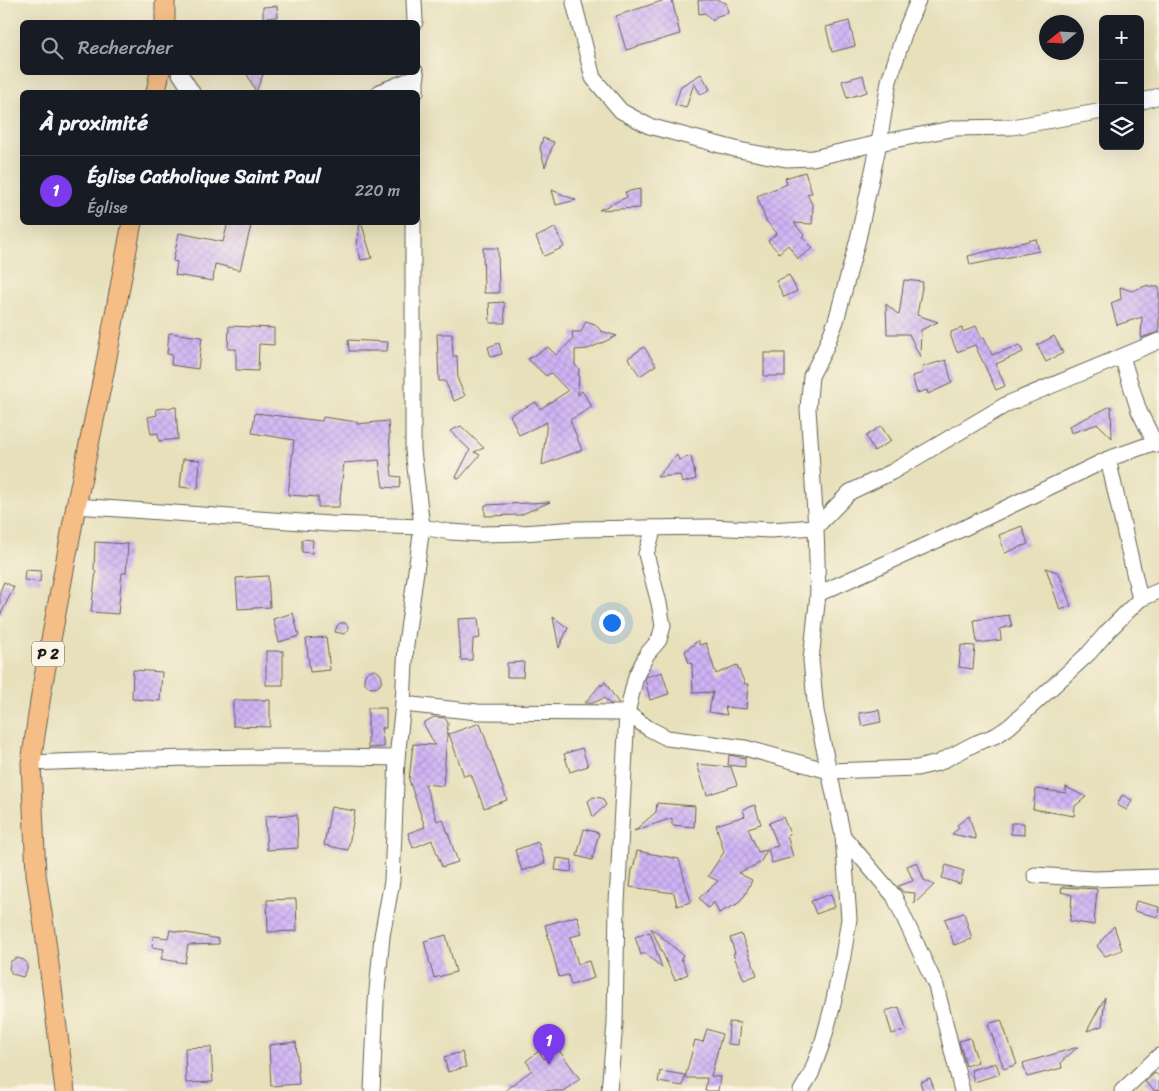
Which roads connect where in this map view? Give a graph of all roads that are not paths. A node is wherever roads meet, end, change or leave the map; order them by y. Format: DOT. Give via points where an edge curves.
graph roads {
  1 [pos="165,0"];
  2 [pos="414,0"];
  3 [pos="918,0"];
  4 [pos="574,3"];
  5 [pos="164,20"];
  6 [pos="415,20"];
  7 [pos="159,75"];
  8 [pos="181,75"];
  9 [pos="416,81"];
  10 [pos="156,90"];
  11 [pos="191,90"];
  12 [pos="387,90"];
  13 [pos="1159,96"];
  14 [pos="1144,101"];
  15 [pos="1099,113"];
  16 [pos="879,142"];
  17 [pos="131,225"];
  18 [pos="413,225"];
  19 [pos="1159,341"];
  20 [pos="1122,357"];
  21 [pos="1158,443"];
  22 [pos="1108,459"];
  23 [pos="76,506"];
  24 [pos="816,526"];
  25 [pos="422,527"];
  26 [pos="654,528"];
  27 [pos="1159,591"];
  28 [pos="818,594"];
  29 [pos="1140,599"];
  30 [pos="403,704"];
  31 [pos="627,713"];
  32 [pos="397,758"];
  33 [pos="31,763"];
  34 [pos="829,771"];
  35 [pos="843,836"];
  36 [pos="1035,875"];
  37 [pos="1159,877"];
  38 [pos="1159,1056"];
  39 [pos="65,1091"];
  40 [pos="372,1091"];
  41 [pos="609,1091"];
  42 [pos="801,1091"];
  43 [pos="962,1091"];
  44 [pos="1122,1091"];
  1 -- 5 [label="main road"];
  2 -- 6 [label="street"];
  3 -- 16 [label="street" via="889,81"];
  4 -- 16 [label="street" via="593,78 621,111 649,126 739,150 786,158 813,158"];
  7 -- 10 [label="main road"];
  8 -- 11 [label="street"];
  9 -- 12 [label="street"];
  13 -- 14 [label="street"];
  15 -- 16 [label="street" via="1012,127 956,128"];
  16 -- 24 [label="street" via="836,321 811,376 808,418"];
  17 -- 23 [label="main road, P 2"];
  18 -- 25 [label="street" via="413,450"];
  19 -- 20 [label="street"];
  20 -- 21 [label="street" via="1139,410"];
  20 -- 24 [label="street" via="1006,404 892,472 850,492"];
  21 -- 22 [label="street"];
  22 -- 28 [label="street"];
  22 -- 29 [label="street"];
  23 -- 25 [label="street" via="330,524"];
  23 -- 33 [label="main road, P 2"];
  24 -- 26 [label="street" via="770,530"];
  24 -- 28 [label="street"];
  25 -- 26 [label="street" via="481,534 577,528"];
  25 -- 30 [label="street" via="406,644"];
  26 -- 31 [label="street" via="646,554 660,602 663,626 659,640 647,654 636,676"];
  27 -- 29 [label="street"];
  28 -- 34 [label="street" via="811,660 816,711"];
  29 -- 34 [label="street" via="1089,653 997,736 938,763 917,768"];
  30 -- 31 [label="street" via="478,712"];
  30 -- 32 [label="street"];
  31 -- 34 [label="street" via="667,738 745,748"];
  31 -- 41 [label="street" via="617,903 615,1024"];
  32 -- 33 [label="street" via="173,757"];
  32 -- 40 [label="street" via="392,881 381,945"];
  33 -- 39 [label="main road, P 2" via="36,874"];
  34 -- 35 [label="street"];
  35 -- 42 [label="street" via="849,919 845,947 823,1041"];
  35 -- 43 [label="street" via="894,896 936,986"];
  36 -- 37 [label="street" via="1093,880"];
  38 -- 44 [label="street"];
}
